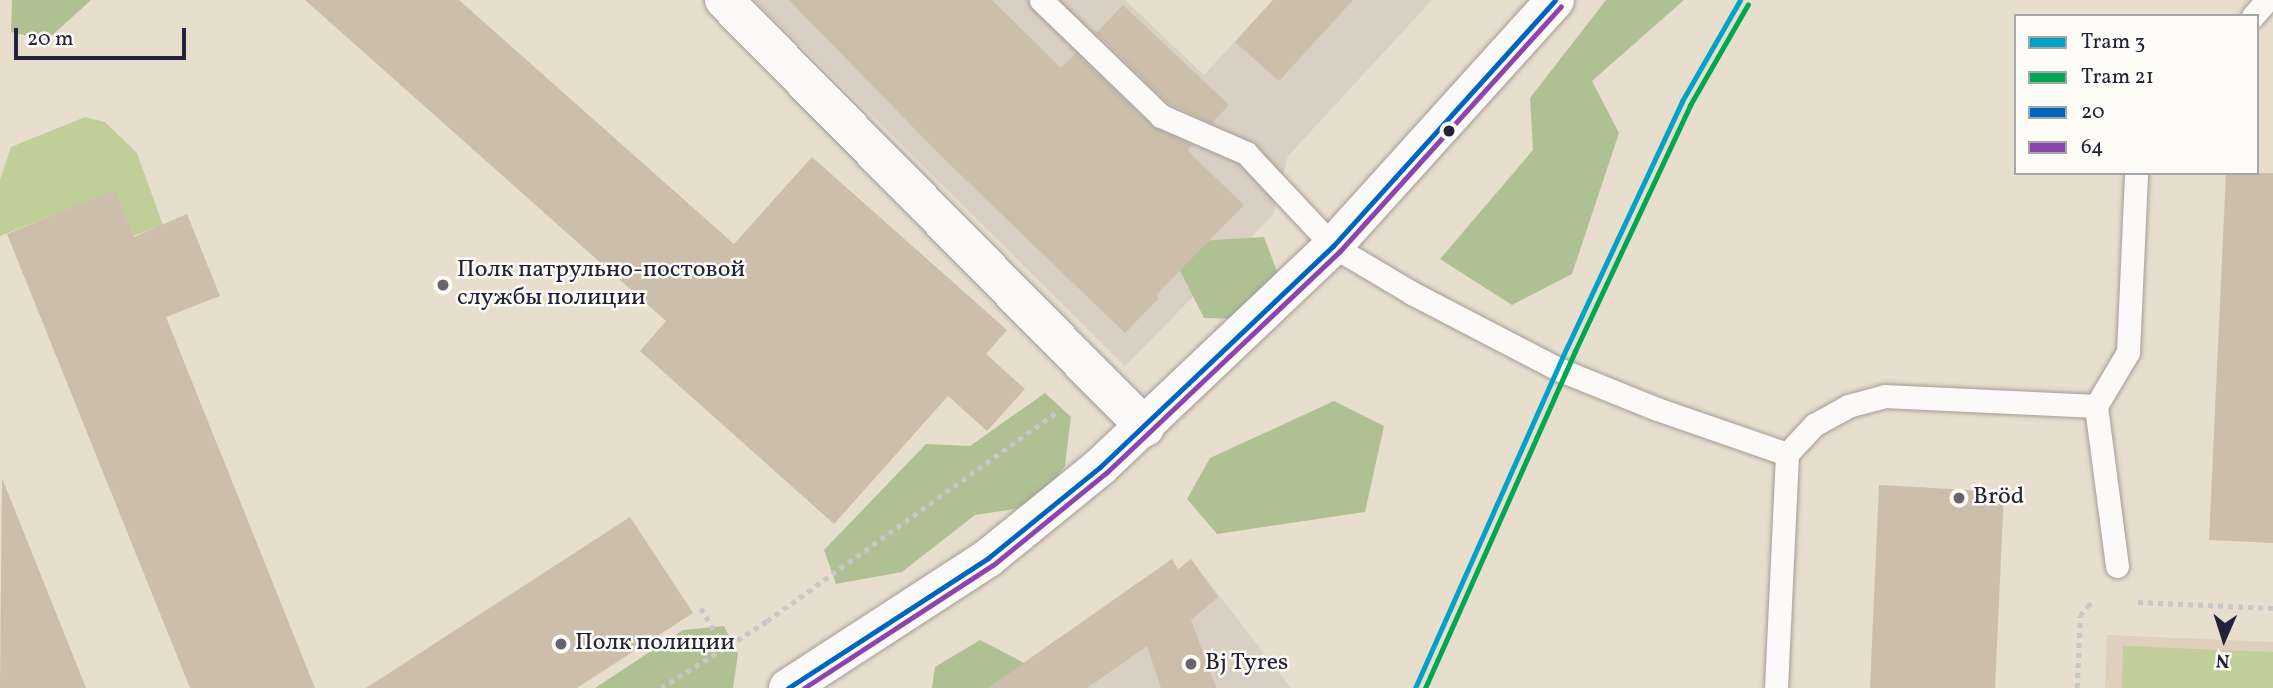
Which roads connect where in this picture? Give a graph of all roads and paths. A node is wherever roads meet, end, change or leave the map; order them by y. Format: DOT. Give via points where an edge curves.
graph roads {
  1 [pos="724,0"];
  2 [pos="1041,0"];
  3 [pos="1555,0"];
  4 [pos="2267,0"];
  5 [pos="2254,14"];
  6 [pos="2136,175"];
  7 [pos="1333,246"];
  8 [pos="1101,379"];
  9 [pos="2096,405"];
  10 [pos="1145,427"];
  11 [pos="1787,454"];
  12 [pos="2117,566"];
  13 [pos="2098,601"];
  14 [pos="2135,602"];
  15 [pos="701,608"];
  16 [pos="2273,608"];
  17 [pos="724,647"];
  18 [pos="661,688"];
  19 [pos="788,688"];
  20 [pos="1776,688"];
  21 [pos="2077,688"];
  1 -- 8 [label="street"];
  2 -- 7 [label="lane" via="1161,116 1246,153"];
  3 -- 7 [label="street"];
  4 -- 5 [label="lane"];
  6 -- 9 [label="lane" via="2128,352"];
  7 -- 10 [label="street"];
  7 -- 11 [label="lane" via="1558,369"];
  8 -- 10 [label="street"];
  8 -- 17 [label="path" via="767,621"];
  9 -- 11 [label="lane" via="1885,396 1848,406 1815,425"];
  9 -- 12 [label="lane"];
  10 -- 19 [label="street" via="988,558"];
  11 -- 20 [label="lane"];
  13 -- 21 [label="path" via="2080,616"];
  14 -- 16 [label="path"];
  15 -- 17 [label="path"];
  17 -- 18 [label="path"];
}
